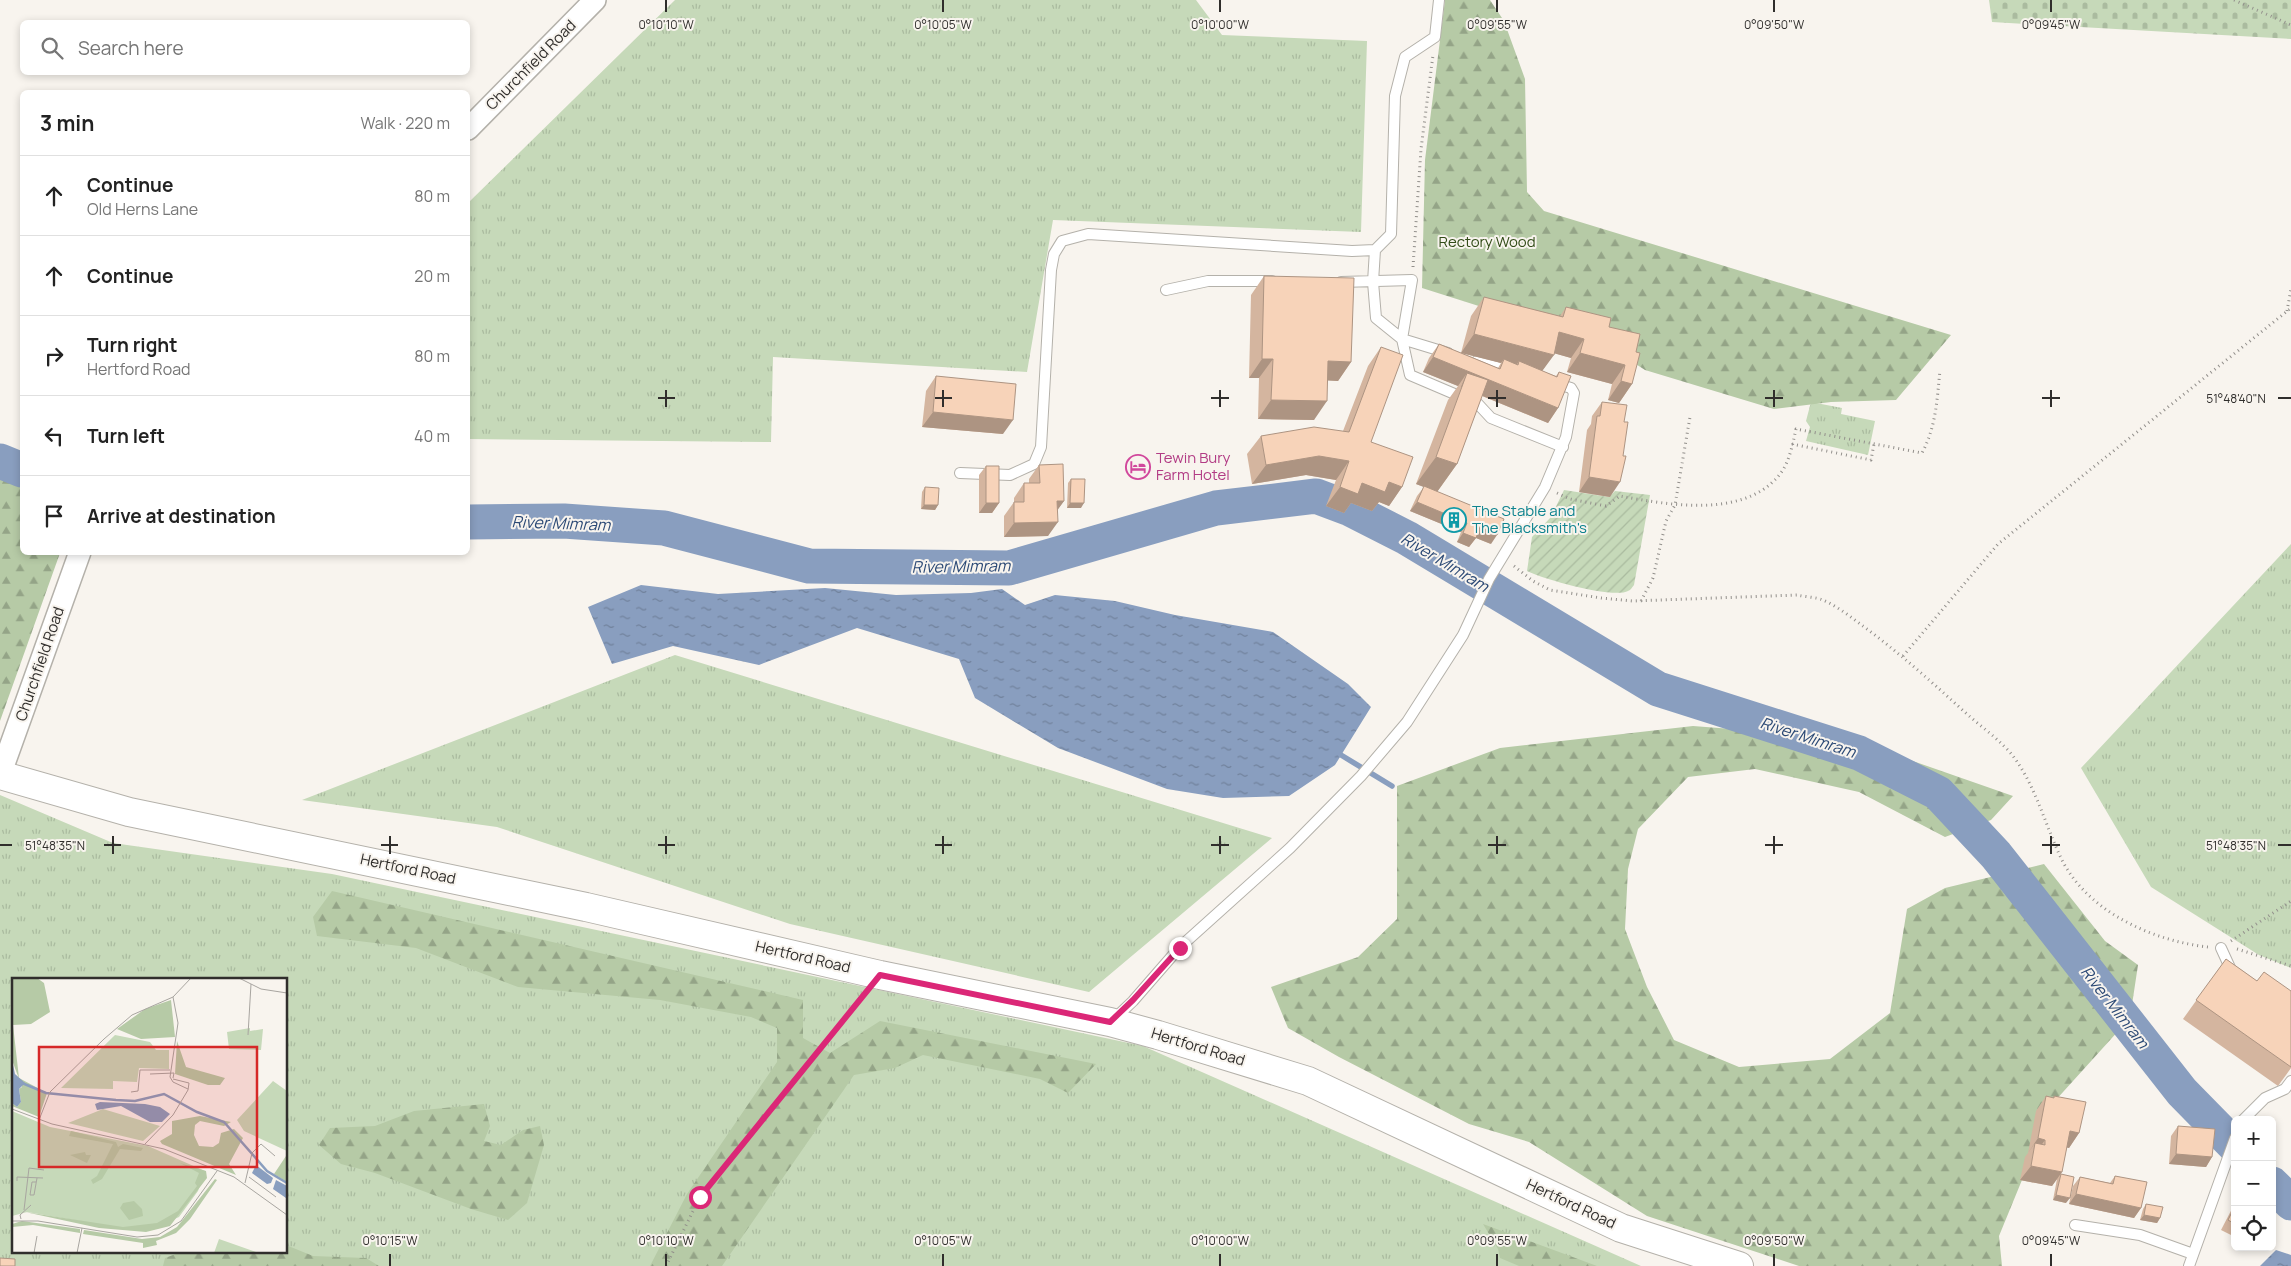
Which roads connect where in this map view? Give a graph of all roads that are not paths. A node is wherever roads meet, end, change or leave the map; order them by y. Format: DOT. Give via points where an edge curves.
graph roads {
  1 [pos="595,0"];
  2 [pos="1439,0"];
  3 [pos="470,127"];
  4 [pos="1375,250"];
  5 [pos="1286,282"];
  6 [pos="1334,282"];
  7 [pos="1373,282"];
  8 [pos="1166,290"];
  9 [pos="1402,339"];
  10 [pos="1524,374"];
  11 [pos="1543,380"];
  12 [pos="1563,447"];
  13 [pos="960,474"];
  14 [pos="79,555"];
  15 [pos="0,775"];
  16 [pos="2221,948"];
  17 [pos="2242,980"];
  18 [pos="1110,1022"];
  19 [pos="2291,1081"];
  20 [pos="2247,1116"];
  21 [pos="2231,1148"];
  22 [pos="2075,1225"];
  23 [pos="2193,1254"];
  24 [pos="1739,1266"];
  25 [pos="2189,1266"];
  1 -- 3 [label="street, Churchfield Road"];
  2 -- 4 [label="lane" via="1435,37 1405,57 1394,96 1391,234"];
  4 -- 7 [label="lane"];
  4 -- 13 [label="lane" via="1088,234 1062,241 1054,254 1051,270 1041,447 1034,464 1010,475"];
  5 -- 8 [label="lane" via="1208,281"];
  6 -- 7 [label="lane"];
  7 -- 9 [label="lane" via="1376,318"];
  7 -- 9 [label="lane" via="1412,280"];
  9 -- 10 [label="lane"];
  9 -- 12 [label="lane" via="1410,375 1478,404 1491,418"];
  11 -- 12 [label="lane" via="1571,388 1574,393"];
  12 -- 18 [label="lane" via="1545,487 1479,597 1446,665 1407,722 1361,776 1290,848 1180,948"];
  14 -- 15 [label="street, Churchfield Road"];
  15 -- 18 [label="main road, Hertford Road" via="130,812 586,907 880,975"];
  16 -- 17 [label="lane" via="2228,966"];
  18 -- 24 [label="main road, Hertford Road" via="1308,1081 1621,1228"];
  19 -- 20 [label="lane" via="2285,1089 2265,1098"];
  21 -- 23 [label="lane"];
  22 -- 23 [label="lane" via="2140,1235"];
  23 -- 25 [label="lane"];
}
